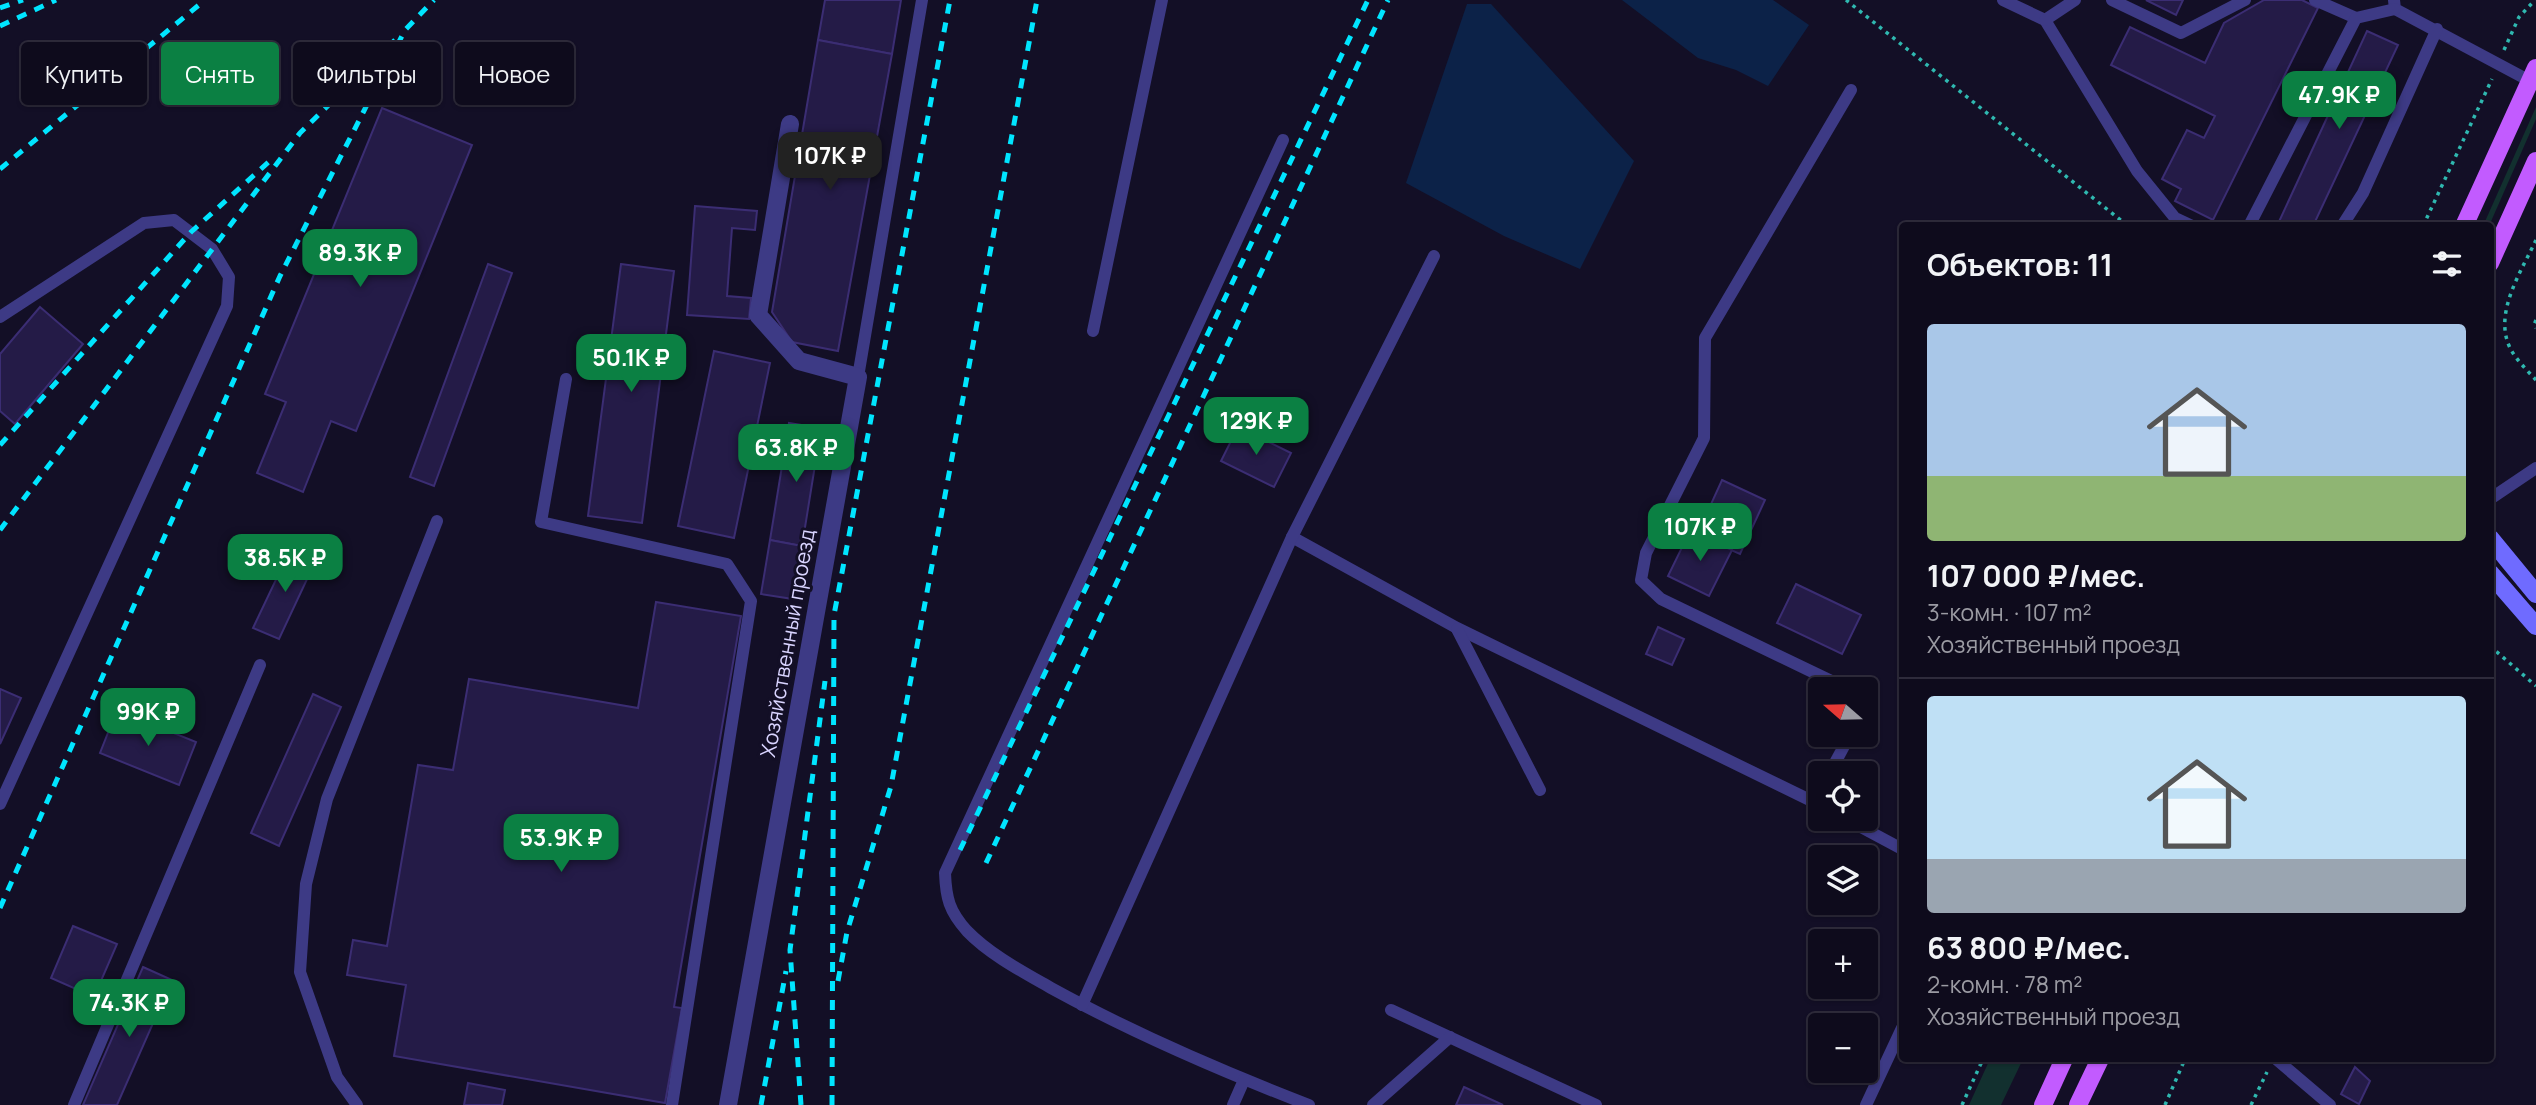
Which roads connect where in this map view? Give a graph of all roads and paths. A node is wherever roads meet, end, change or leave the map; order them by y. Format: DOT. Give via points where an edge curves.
graph roads {
  1 [pos="922,0"];
  2 [pos="1162,0"];
  3 [pos="1846,0"];
  4 [pos="2003,0"];
  5 [pos="2075,0"];
  6 [pos="2112,0"];
  7 [pos="2245,0"];
  8 [pos="2315,0"];
  9 [pos="2536,0"];
  10 [pos="2395,4"];
  11 [pos="2356,18"];
  12 [pos="2045,20"];
  13 [pos="2437,29"];
  14 [pos="2504,52"];
  15 [pos="2533,74"];
  16 [pos="2492,78"];
  17 [pos="1851,90"];
  18 [pos="790,124"];
  19 [pos="1283,139"];
  20 [pos="2536,161"];
  21 [pos="2123,222"];
  22 [pos="2184,222"];
  23 [pos="2251,222"];
  24 [pos="2345,222"];
  25 [pos="2425,222"];
  26 [pos="2466,222"];
  27 [pos="2536,240"];
  28 [pos="2494,254"];
  29 [pos="1434,256"];
  30 [pos="0,317"];
  31 [pos="2536,320"];
  32 [pos="2536,328"];
  33 [pos="1093,331"];
  34 [pos="858,376"];
  35 [pos="566,379"];
  36 [pos="2536,380"];
  37 [pos="2536,468"];
  38 [pos="2494,496"];
  39 [pos="436,521"];
  40 [pos="1292,537"];
  41 [pos="2495,544"];
  42 [pos="2494,578"];
  43 [pos="2536,594"];
  44 [pos="2536,626"];
  45 [pos="1457,628"];
  46 [pos="2494,649"];
  47 [pos="260,666"];
  48 [pos="1823,677"];
  49 [pos="2536,686"];
  50 [pos="1539,790"];
  51 [pos="1808,794"];
  52 [pos="0,804"];
  53 [pos="1868,831"];
  54 [pos="1899,847"];
  55 [pos="1082,1005"];
  56 [pos="1391,1010"];
  57 [pos="1899,1034"];
  58 [pos="1450,1037"];
  59 [pos="1982,1062"];
  60 [pos="2063,1062"];
  61 [pos="2099,1062"];
  62 [pos="2184,1062"];
  63 [pos="2280,1062"];
  64 [pos="2268,1070"];
  65 [pos="1244,1080"];
  66 [pos="74,1105"];
  67 [pos="357,1105"];
  68 [pos="672,1105"];
  69 [pos="728,1105"];
  70 [pos="1233,1105"];
  71 [pos="1309,1105"];
  72 [pos="1373,1105"];
  73 [pos="1596,1105"];
  74 [pos="1866,1105"];
  75 [pos="1962,1105"];
  76 [pos="2043,1105"];
  77 [pos="2078,1105"];
  78 [pos="2165,1105"];
  79 [pos="2251,1105"];
  80 [pos="2330,1105"];
  1 -- 34 [label="lane"];
  2 -- 33 [label="lane"];
  3 -- 21 [label="path"];
  4 -- 12 [label="lane"];
  5 -- 12 [label="lane"];
  6 -- 7 [label="lane" via="2181,33"];
  8 -- 11 [label="lane"];
  9 -- 14 [label="path" via="2519,18"];
  10 -- 11 [label="lane"];
  10 -- 13 [label="lane"];
  11 -- 23 [label="lane"];
  12 -- 22 [label="lane" via="2137,171 2175,218"];
  13 -- 15 [label="lane"];
  13 -- 24 [label="lane" via="2363,193"];
  15 -- 26 [label="main road"];
  16 -- 25 [label="path"];
  17 -- 48 [label="lane" via="1705,338 1704,438 1646,553 1641,580 1661,599"];
  18 -- 34 [label="street" via="758,315 799,361"];
  19 -- 55 [label="lane" via="945,873 946,902 968,932 1018,970"];
  20 -- 28 [label="main road"];
  27 -- 36 [label="path" via="2513,292 2505,327 2516,357"];
  29 -- 40 [label="lane"];
  30 -- 52 [label="lane" via="144,223 174,220 212,249 229,277 227,306"];
  31 -- 32 [label="path"];
  34 -- 69 [label="street, Хозяйственный проезд"];
  35 -- 68 [label="lane" via="541,522 727,564 751,601"];
  37 -- 38 [label="lane"];
  39 -- 67 [label="lane" via="327,799 306,884 300,972 337,1077"];
  40 -- 45 [label="lane"];
  40 -- 55 [label="lane"];
  41 -- 43 [label="main road"];
  42 -- 44 [label="main road"];
  45 -- 50 [label="lane"];
  45 -- 51 [label="lane"];
  46 -- 49 [label="path"];
  47 -- 66 [label="lane"];
  53 -- 54 [label="lane"];
  55 -- 65 [label="lane"];
  56 -- 58 [label="lane"];
  57 -- 74 [label="lane"];
  58 -- 72 [label="lane"];
  58 -- 73 [label="lane"];
  59 -- 75 [label="path"];
  60 -- 76 [label="main road"];
  61 -- 77 [label="main road"];
  62 -- 78 [label="path"];
  63 -- 80 [label="lane"];
  64 -- 79 [label="path"];
  65 -- 70 [label="lane"];
  65 -- 71 [label="lane"];
}
